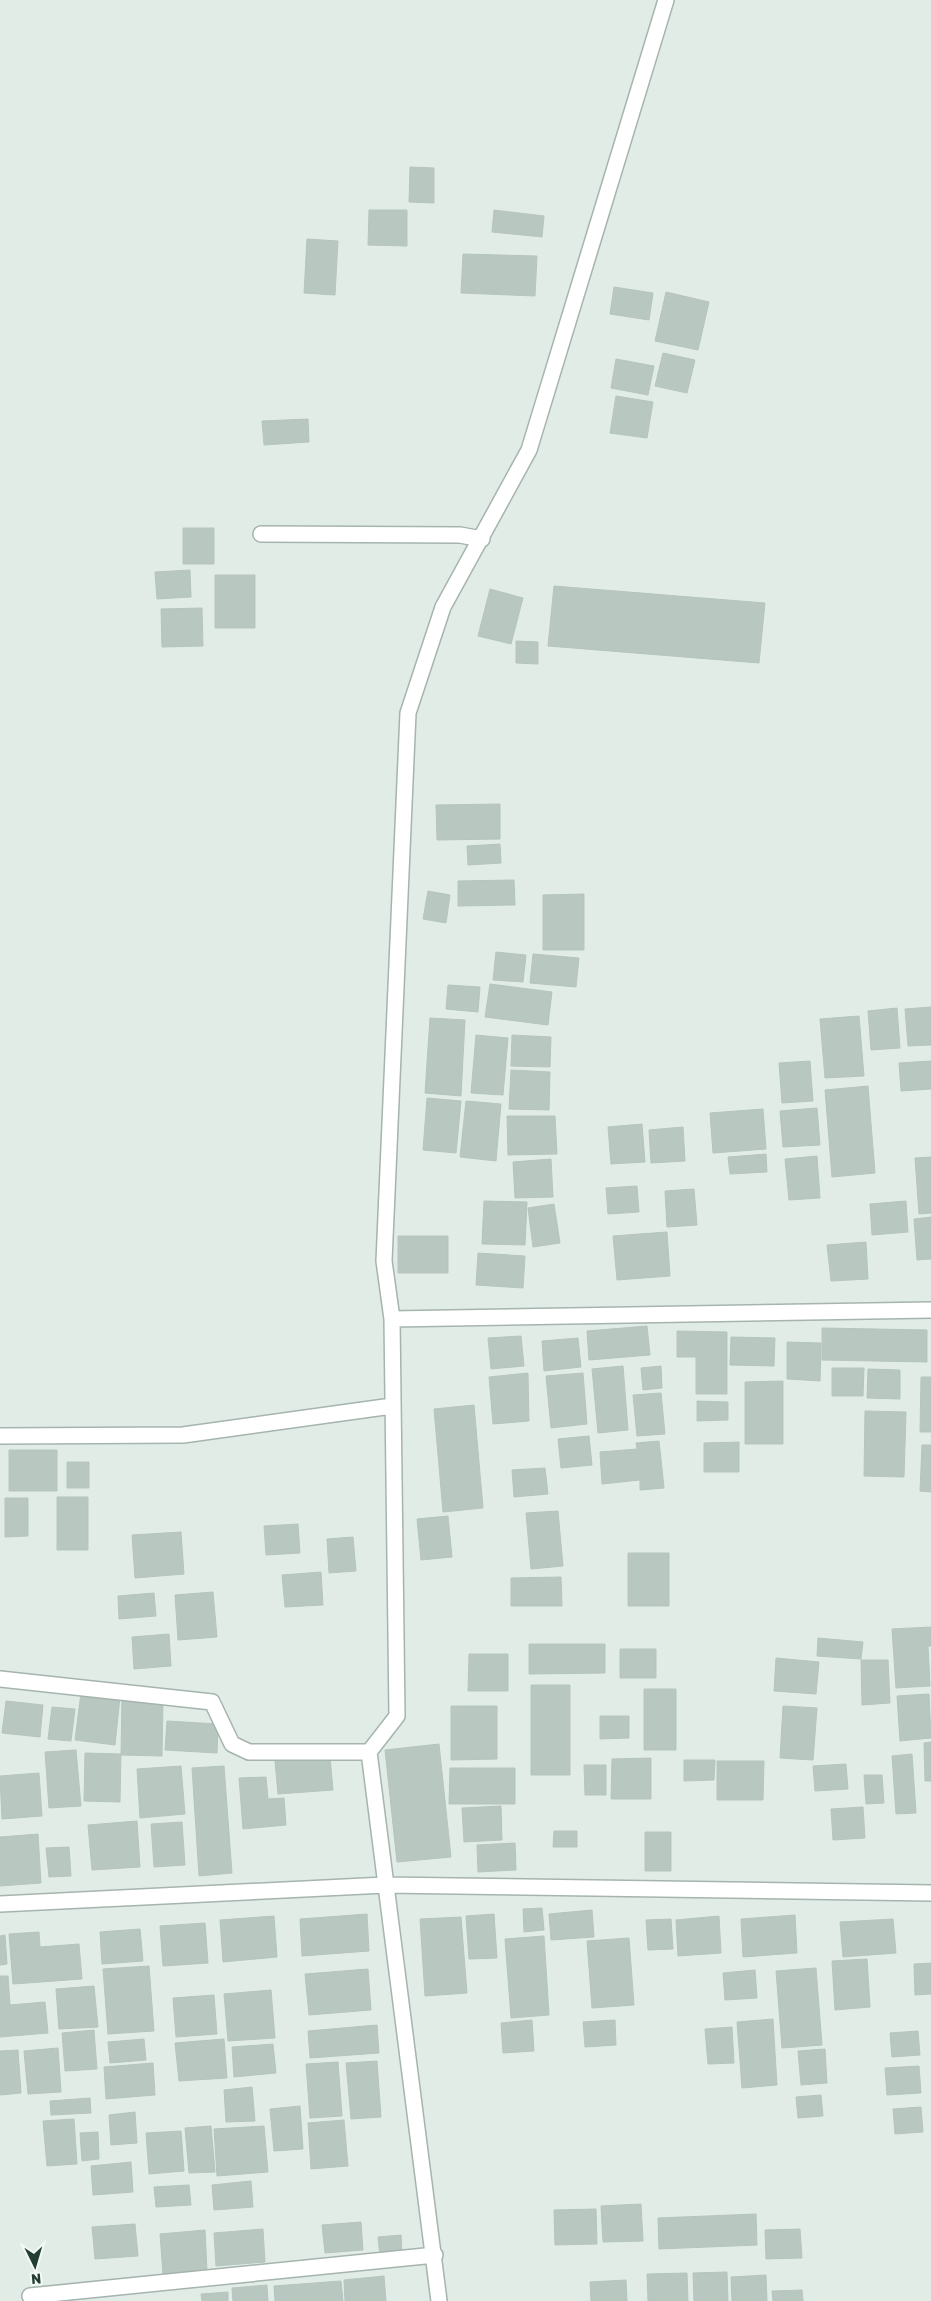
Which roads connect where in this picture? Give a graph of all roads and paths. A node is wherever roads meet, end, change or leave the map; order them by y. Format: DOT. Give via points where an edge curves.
graph roads {
  1 [pos="666,0"];
  2 [pos="261,534"];
  3 [pos="472,537"];
  4 [pos="931,1310"];
  5 [pos="392,1319"];
  6 [pos="392,1406"];
  7 [pos="0,1436"];
  8 [pos="0,1679"];
  9 [pos="369,1752"];
  10 [pos="385,1885"];
  11 [pos="931,1893"];
  12 [pos="0,1904"];
  13 [pos="435,2255"];
  14 [pos="30,2296"];
  15 [pos="439,2301"];
  1 -- 3 [label="street" via="530,450"];
  2 -- 3 [label="street"];
  3 -- 5 [label="street" via="443,607 408,713 384,1261"];
  4 -- 5 [label="street"];
  5 -- 6 [label="street"];
  6 -- 7 [label="street" via="183,1435"];
  6 -- 9 [label="street" via="397,1716"];
  8 -- 9 [label="street" via="212,1702 232,1744 249,1752"];
  9 -- 10 [label="street"];
  10 -- 11 [label="street"];
  10 -- 12 [label="street"];
  10 -- 13 [label="street"];
  13 -- 14 [label="street"];
  13 -- 15 [label="street"];
}
